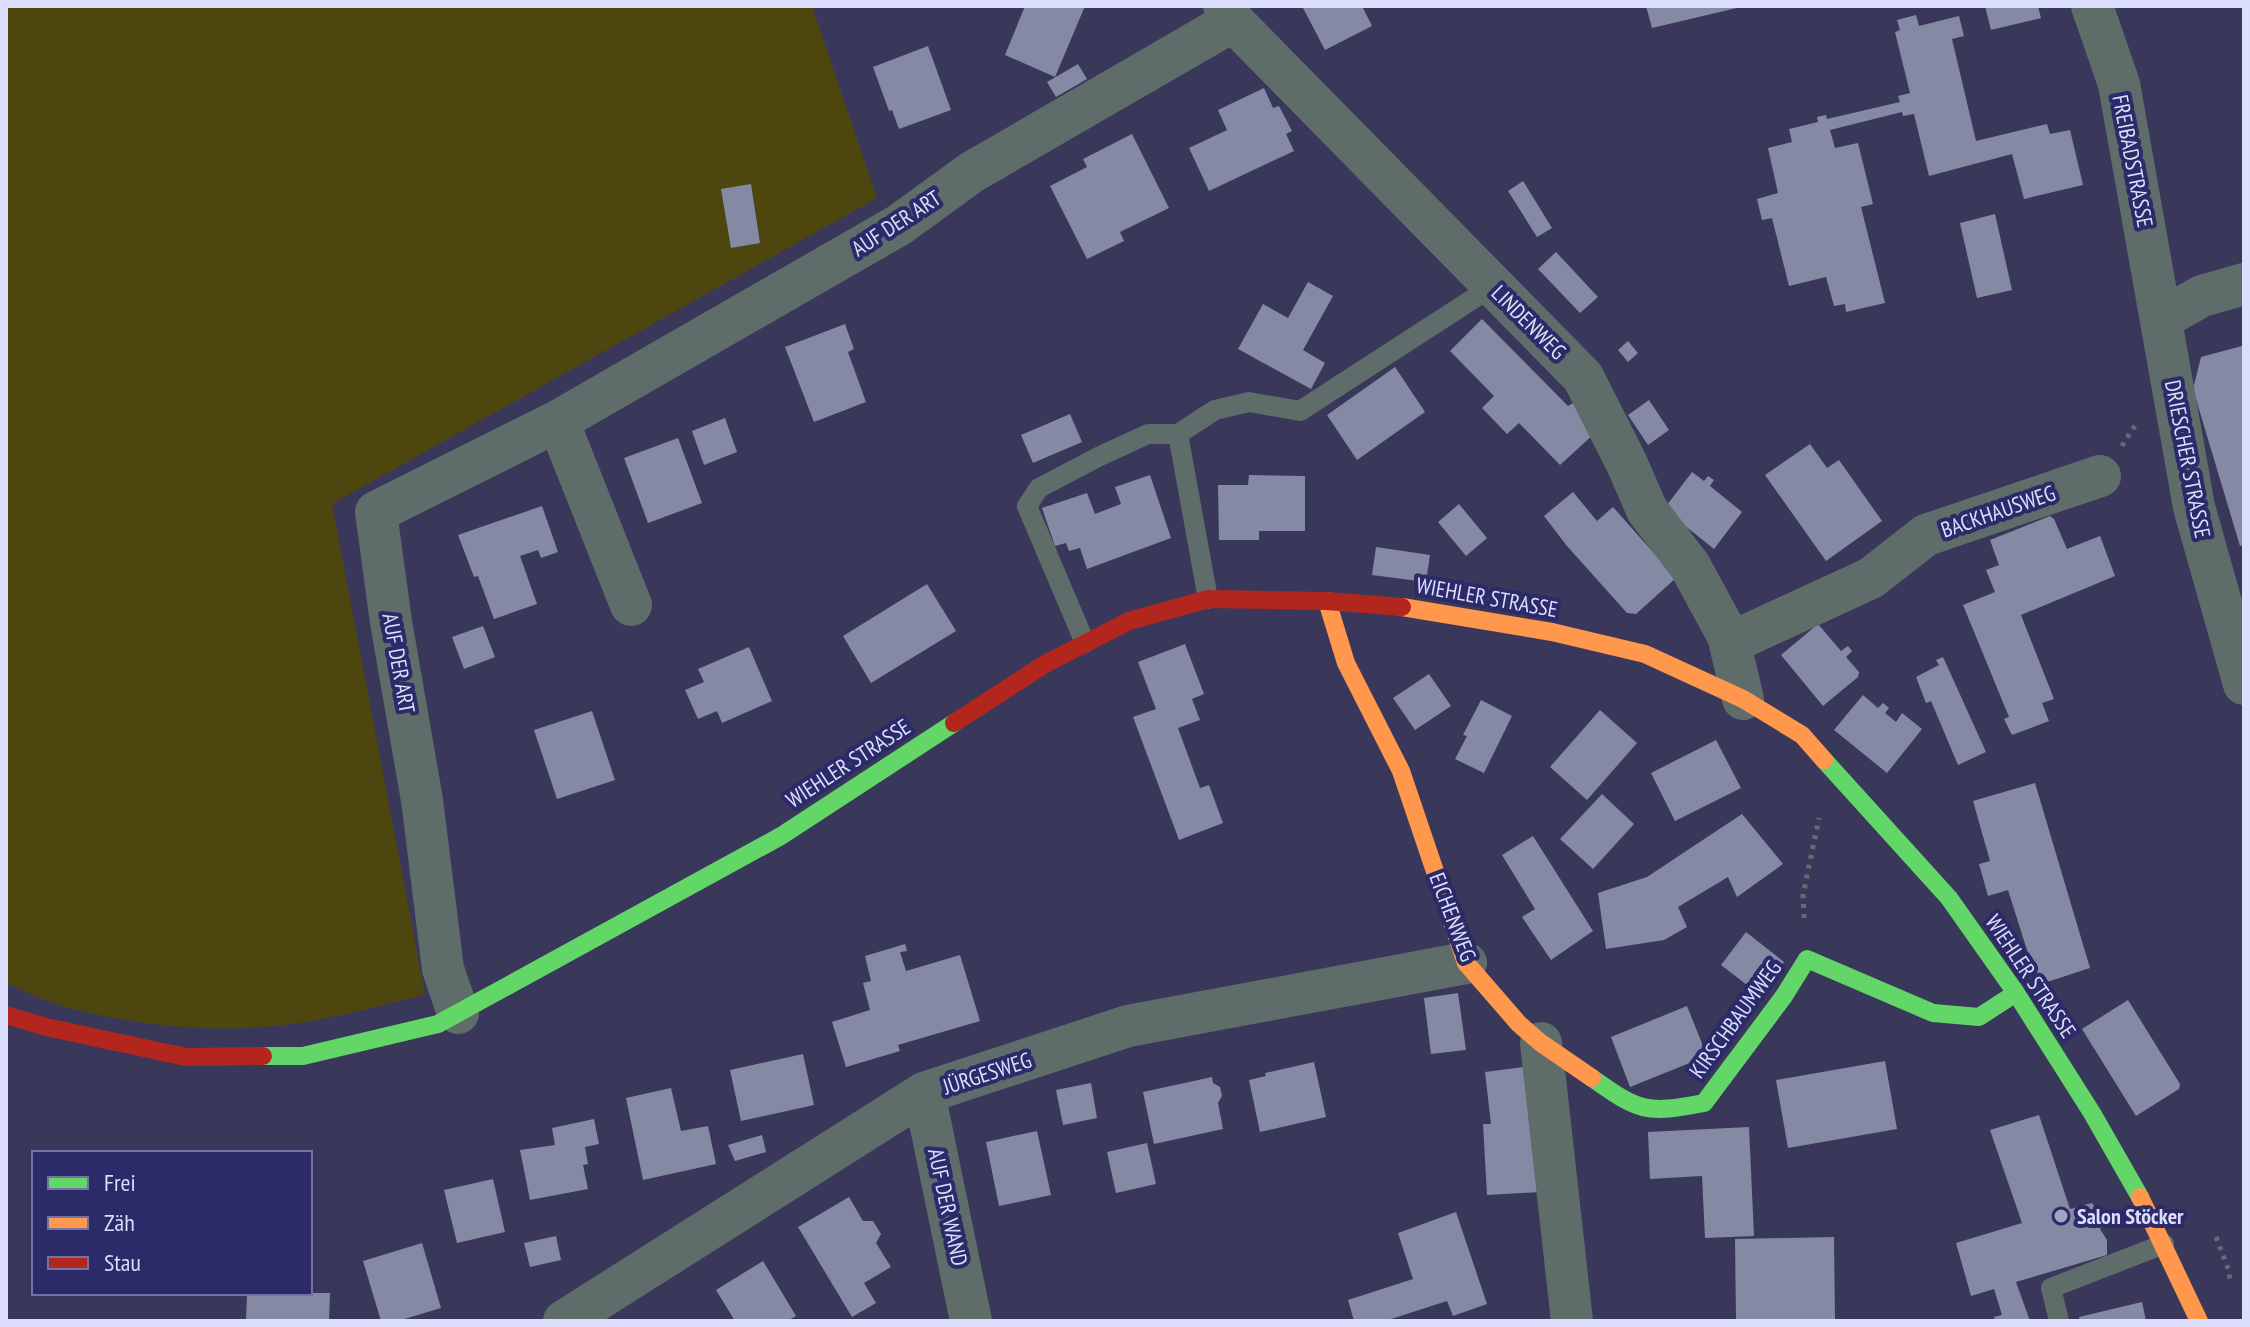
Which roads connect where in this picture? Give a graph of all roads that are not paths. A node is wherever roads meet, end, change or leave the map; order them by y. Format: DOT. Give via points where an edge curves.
graph roads {
  1 [pos="2092,6"];
  2 [pos="1228,14"];
  3 [pos="2244,284"];
  4 [pos="1493,286"];
  5 [pos="2161,319"];
  6 [pos="558,421"];
  7 [pos="1178,434"];
  8 [pos="2100,476"];
  9 [pos="1208,599"];
  10 [pos="1327,601"];
  11 [pos="631,605"];
  12 [pos="1085,643"];
  13 [pos="1730,643"];
  14 [pos="2244,684"];
  15 [pos="1743,699"];
  16 [pos="1466,963"];
  17 [pos="2016,993"];
  18 [pos="458,1013"];
  19 [pos="6,1015"];
  20 [pos="1541,1043"];
  21 [pos="924,1093"];
  22 [pos="2164,1244"];
  23 [pos="564,1321"];
  24 [pos="971,1321"];
  25 [pos="1572,1321"];
  26 [pos="2059,1321"];
  27 [pos="2199,1321"];
  1 -- 5 [label="street, FREIBADSTRASSE" via="2119,84"];
  2 -- 4 [label="street, LINDENWEG"];
  2 -- 6 [label="street, AUF DER ART" via="972,172 899,225"];
  3 -- 5 [label="street" via="2202,296"];
  4 -- 7 [label="lane" via="1300,411 1249,402 1215,410"];
  4 -- 13 [label="street, LINDENWEG" via="1583,377 1647,510 1690,566"];
  5 -- 14 [label="street, DRIESCHER STRASSE" via="2194,507"];
  6 -- 11 [label="street"];
  6 -- 18 [label="street, AUF DER ART" via="376,512 443,969"];
  7 -- 9 [label="lane"];
  7 -- 12 [label="lane" via="1148,434 1100,456 1039,488 1027,506"];
  8 -- 13 [label="street, BACKHAUSWEG" via="1926,535 1871,578"];
  9 -- 10 [label="main road, WIEHLER STRASSE"];
  9 -- 12 [label="main road, WIEHLER STRASSE" via="1129,621"];
  10 -- 15 [label="main road, WIEHLER STRASSE" via="1424,609 1552,632 1645,654"];
  10 -- 16 [label="main road, EICHENWEG" via="1346,663 1401,771"];
  12 -- 18 [label="main road, WIEHLER STRASSE" via="781,836"];
  13 -- 15 [label="street, LINDENWEG"];
  15 -- 17 [label="main road, WIEHLER STRASSE" via="1802,735 1949,898"];
  16 -- 20 [label="main road, EICHENWEG"];
  16 -- 21 [label="street, JÜRGESWEG" via="1128,1026"];
  17 -- 20 [label="main road, KIRSCHBAUMWEG" via="1979,1017 1933,1013 1807,959 1704,1103 1662,1111 1629,1104"];
  17 -- 22 [label="main road, WIEHLER STRASSE" via="2092,1113"];
  18 -- 19 [label="main road, WIEHLER STRASSE" via="438,1024 303,1056 186,1057"];
  20 -- 25 [label="street"];
  21 -- 23 [label="street, JÜRGESWEG"];
  21 -- 24 [label="street, AUF DER WAND"];
  22 -- 26 [label="lane" via="2051,1288"];
  22 -- 27 [label="main road, WIEHLER STRASSE"];
}
